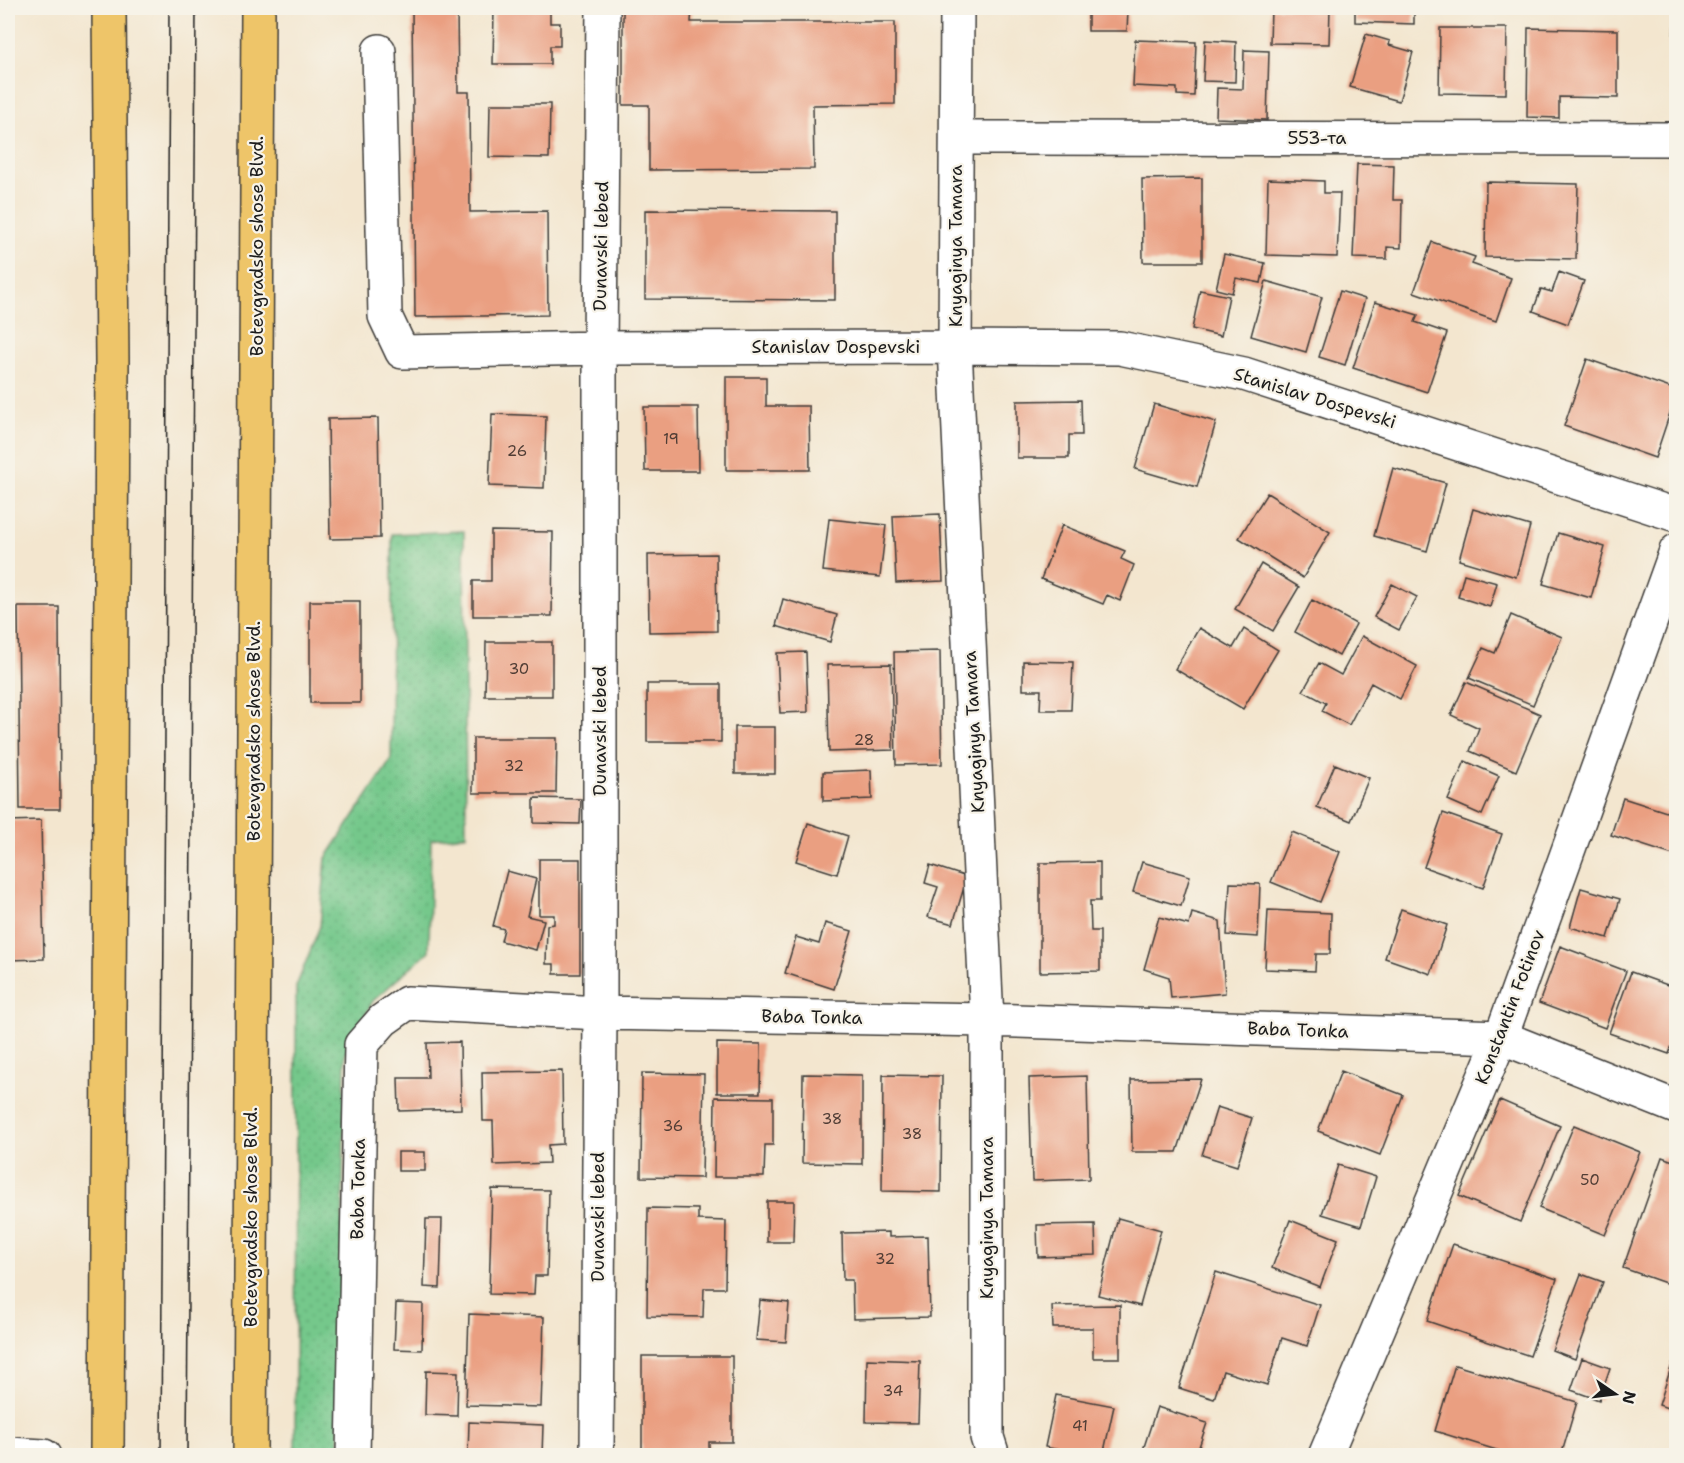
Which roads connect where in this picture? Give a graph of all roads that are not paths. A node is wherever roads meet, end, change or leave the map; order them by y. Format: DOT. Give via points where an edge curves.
graph roads {
  1 [pos="109,8"];
  2 [pos="258,8"];
  3 [pos="603,8"];
  4 [pos="957,8"];
  5 [pos="380,51"];
  6 [pos="957,138"];
  7 [pos="1677,139"];
  8 [pos="955,347"];
  9 [pos="600,348"];
  10 [pos="1677,515"];
  11 [pos="1677,551"];
  12 [pos="600,1013"];
  13 [pos="987,1020"];
  14 [pos="1501,1037"];
  15 [pos="1677,1107"];
  16 [pos="8,1454"];
  17 [pos="44,1455"];
  18 [pos="107,1455"];
  19 [pos="250,1455"];
  20 [pos="353,1455"];
  21 [pos="597,1455"];
  22 [pos="993,1455"];
  23 [pos="1325,1455"];
  1 -- 18 [label="main road" via="112,374"];
  2 -- 19 [label="main road, Botevgradsko shose Blvd."];
  3 -- 9 [label="street, Dunavski lebed"];
  4 -- 6 [label="street, Knyaginya Tamara"];
  5 -- 9 [label="street, Stanislav Dospevski" via="385,316 402,352"];
  6 -- 7 [label="street, 553-та"];
  6 -- 8 [label="street, Knyaginya Tamara"];
  8 -- 9 [label="street, Stanislav Dospevski"];
  8 -- 10 [label="street, Stanislav Dospevski" via="1120,348 1244,374"];
  8 -- 13 [label="street, Knyaginya Tamara"];
  9 -- 12 [label="street, Dunavski lebed"];
  11 -- 14 [label="street, Konstantin Fotinov"];
  12 -- 13 [label="street, Baba Tonka"];
  12 -- 20 [label="street, Baba Tonka" via="407,1003 383,1020 361,1045"];
  12 -- 21 [label="street, Dunavski lebed"];
  13 -- 14 [label="street, Baba Tonka"];
  13 -- 22 [label="street, Knyaginya Tamara" via="987,1437"];
  14 -- 15 [label="street, Baba Tonka"];
  14 -- 23 [label="street, Konstantin Fotinov"];
  16 -- 17 [label="street"];
}
